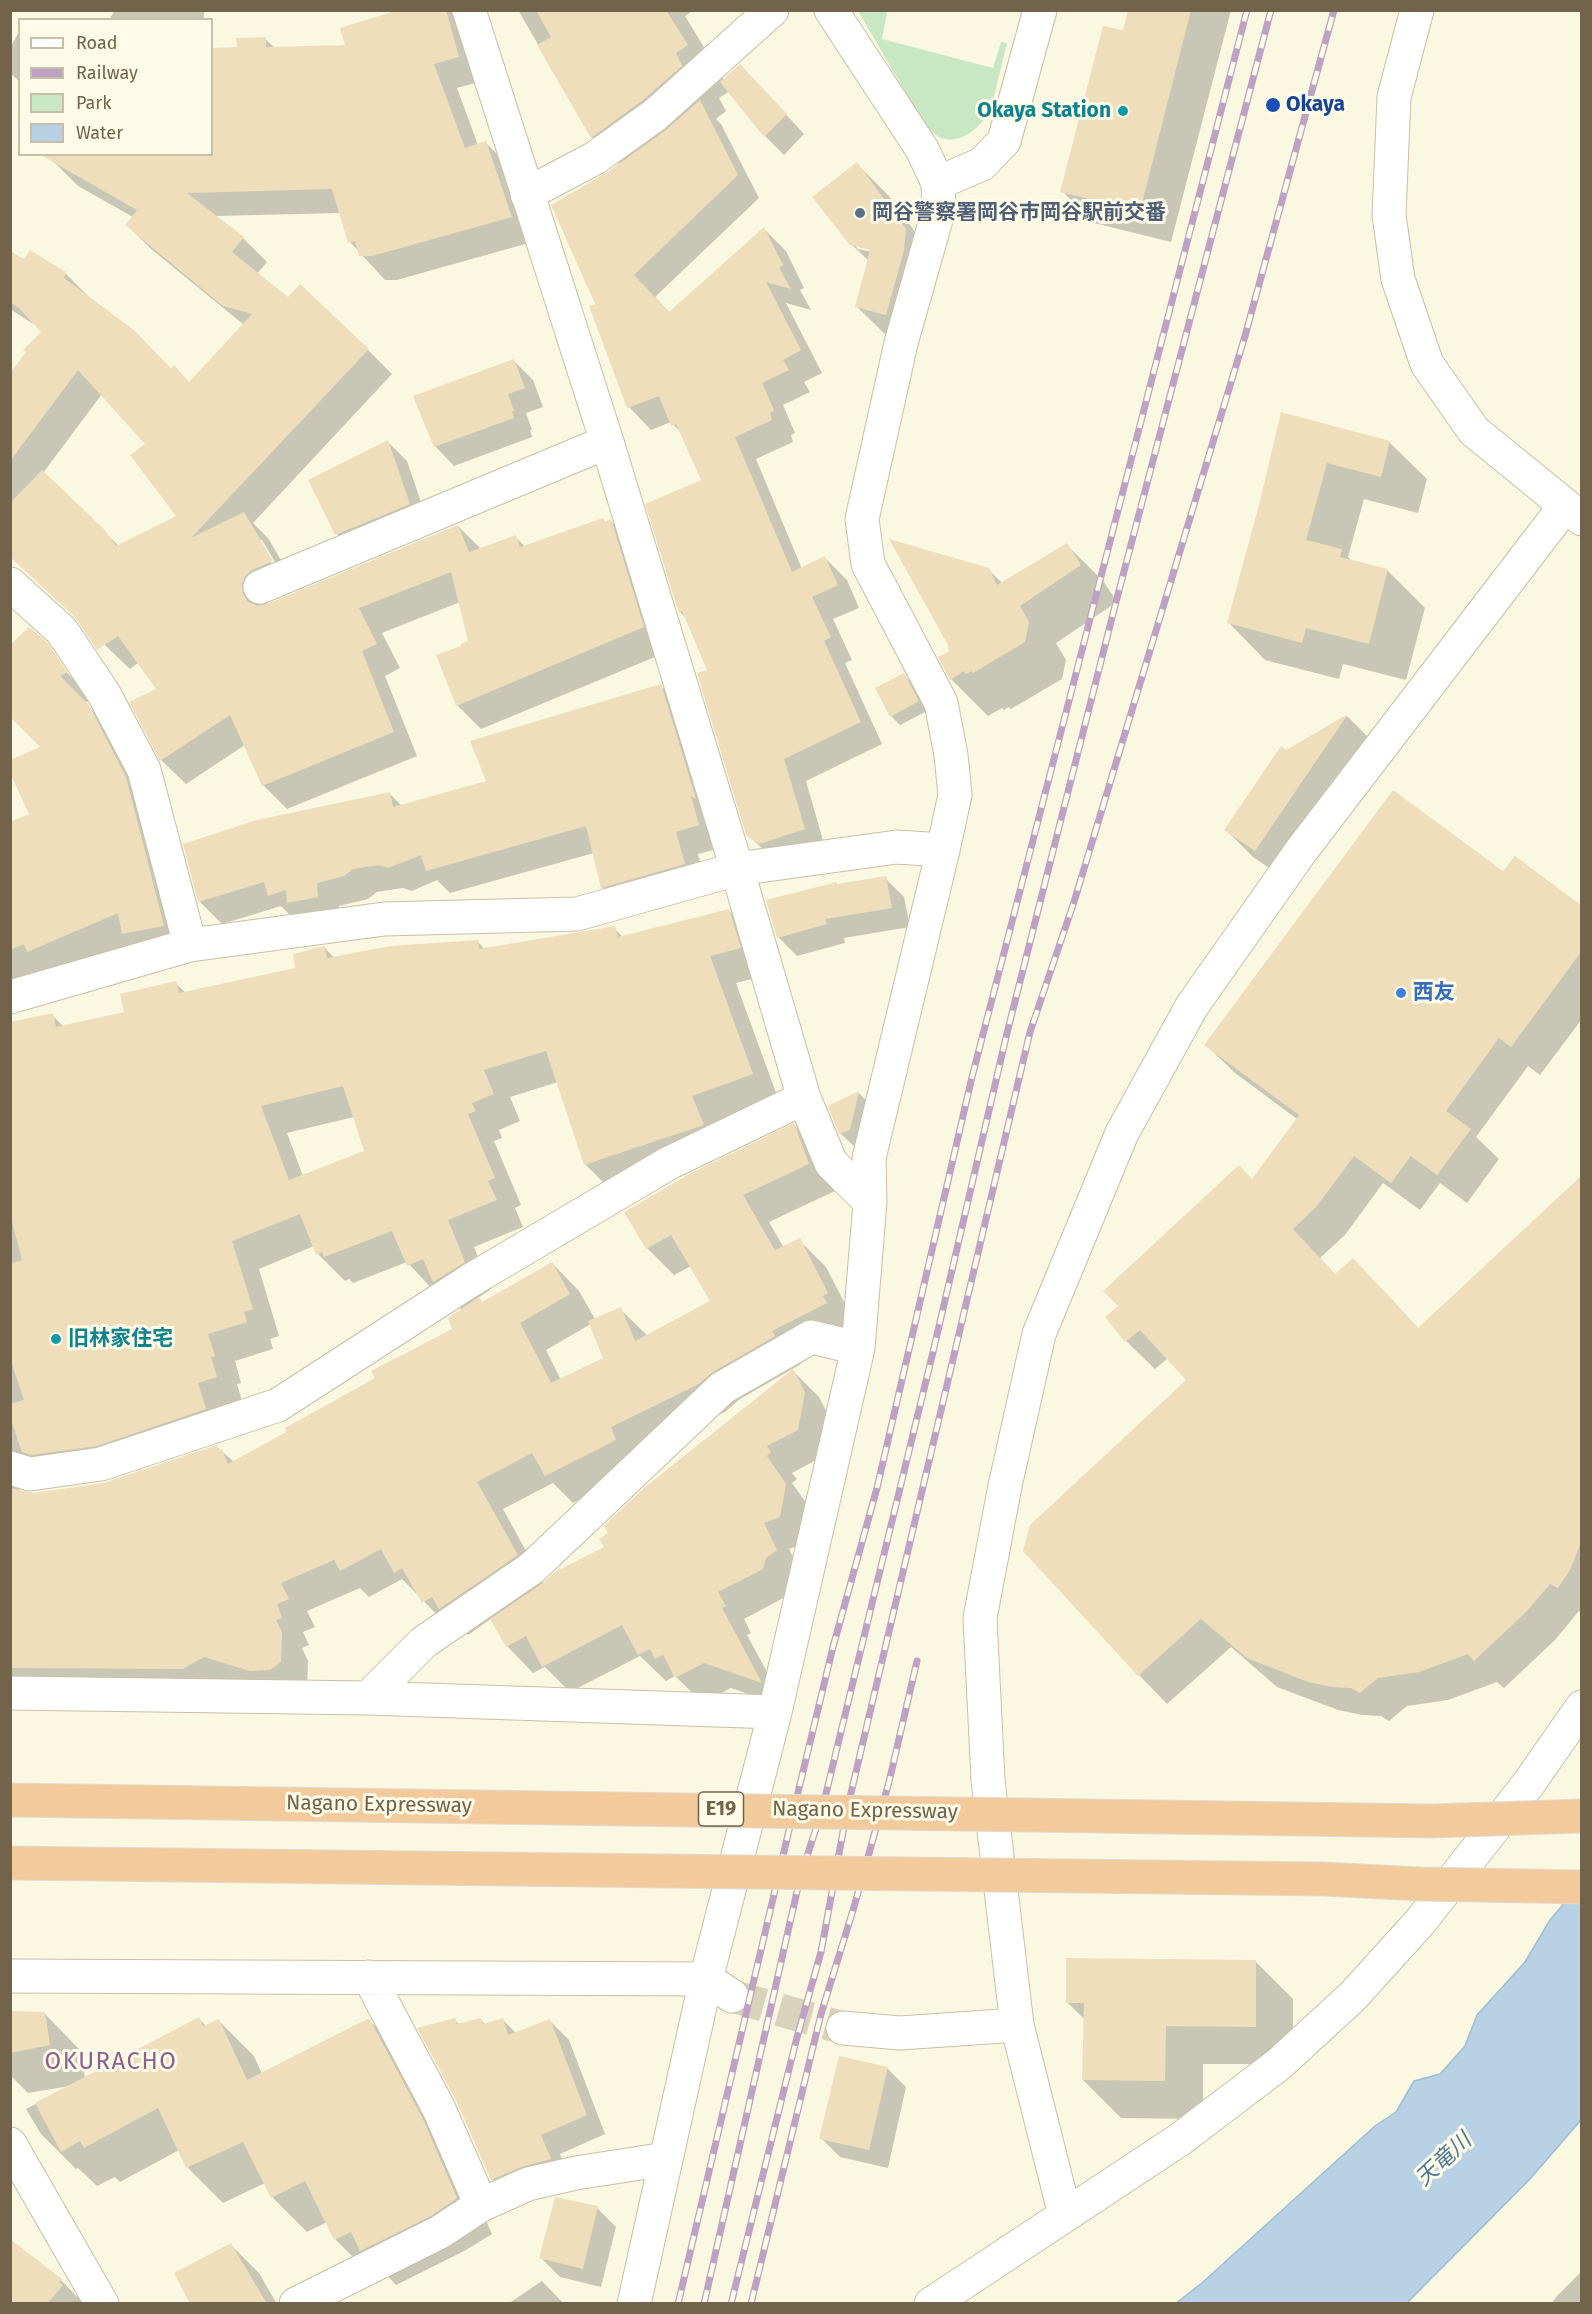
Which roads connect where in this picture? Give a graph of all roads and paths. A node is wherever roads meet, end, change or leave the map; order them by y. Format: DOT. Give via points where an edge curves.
graph roads {
  1 [pos="469,10"];
  2 [pos="772,10"];
  3 [pos="831,10"];
  4 [pos="1040,10"];
  5 [pos="1417,10"];
  6 [pos="938,183"];
  7 [pos="527,194"];
  8 [pos="607,442"];
  9 [pos="1573,512"];
  10 [pos="10,584"];
  11 [pos="260,587"];
  12 [pos="944,850"];
  13 [pos="737,869"];
  14 [pos="190,945"];
  15 [pos="10,997"];
  16 [pos="804,1098"];
  17 [pos="870,1202"];
  18 [pos="858,1348"];
  19 [pos="10,1468"];
  20 [pos="10,1693"];
  21 [pos="368,1698"];
  22 [pos="1581,1707"];
  23 [pos="775,1712"];
  24 [pos="10,1800"];
  25 [pos="1581,1816"];
  26 [pos="1431,1821"];
  27 [pos="1581,1832"];
  28 [pos="10,1863"];
  29 [pos="1421,1884"];
  30 [pos="1581,1887"];
  31 [pos="1581,1906"];
  32 [pos="10,1976"];
  33 [pos="369,1977"];
  34 [pos="719,1988"];
  35 [pos="1017,2025"];
  36 [pos="843,2028"];
  37 [pos="13,2159"];
  38 [pos="666,2159"];
  39 [pos="481,2205"];
  40 [pos="1065,2215"];
  41 [pos="102,2304"];
  42 [pos="297,2304"];
  43 [pos="634,2304"];
  44 [pos="931,2304"];
  1 -- 7 [label="street"];
  2 -- 7 [label="street" via="655,115 595,158"];
  3 -- 6 [label="street" via="922,149"];
  4 -- 6 [label="street" via="1004,141 982,164"];
  5 -- 9 [label="street" via="1394,97 1389,215 1398,279 1427,364 1474,431"];
  6 -- 12 [label="street" via="939,209 901,344 862,519 868,564 941,703 955,795"];
  7 -- 8 [label="street"];
  8 -- 11 [label="street"];
  8 -- 13 [label="street"];
  9 -- 35 [label="street" via="1301,851 1192,1006 1122,1133 1039,1334 980,1618 988,1780"];
  10 -- 14 [label="street" via="62,632 104,694 144,770"];
  12 -- 13 [label="street" via="897,847"];
  12 -- 17 [label="street" via="869,1158"];
  13 -- 14 [label="street" via="577,914 384,919"];
  13 -- 16 [label="street"];
  14 -- 15 [label="street"];
  16 -- 17 [label="street" via="831,1163"];
  16 -- 19 [label="street" via="669,1163 471,1280 278,1405 101,1464 30,1474"];
  17 -- 18 [label="street"];
  18 -- 21 [label="street" via="811,1337 722,1388 532,1568 424,1642"];
  18 -- 23 [label="street"];
  20 -- 21 [label="street"];
  21 -- 23 [label="street"];
  22 -- 40 [label="street" via="1529,1783 1420,1922 1353,1996 1279,2064 1179,2140"];
  23 -- 34 [label="street"];
  24 -- 26 [label="highway, Nagano Expressway / E19, bridge"];
  25 -- 26 [label="highway, bridge"];
  26 -- 27 [label="highway, bridge"];
  28 -- 29 [label="highway, bridge" via="1322,1879"];
  29 -- 30 [label="highway, bridge"];
  29 -- 31 [label="highway, bridge"];
  32 -- 33 [label="street"];
  33 -- 34 [label="street"];
  33 -- 39 [label="street" via="439,2109"];
  34 -- 38 [label="street"];
  35 -- 36 [label="street" via="900,2033"];
  35 -- 40 [label="street"];
  37 -- 41 [label="street"];
  38 -- 39 [label="street" via="528,2184"];
  38 -- 43 [label="street"];
  39 -- 42 [label="street" via="440,2232"];
  40 -- 44 [label="street"];
}
